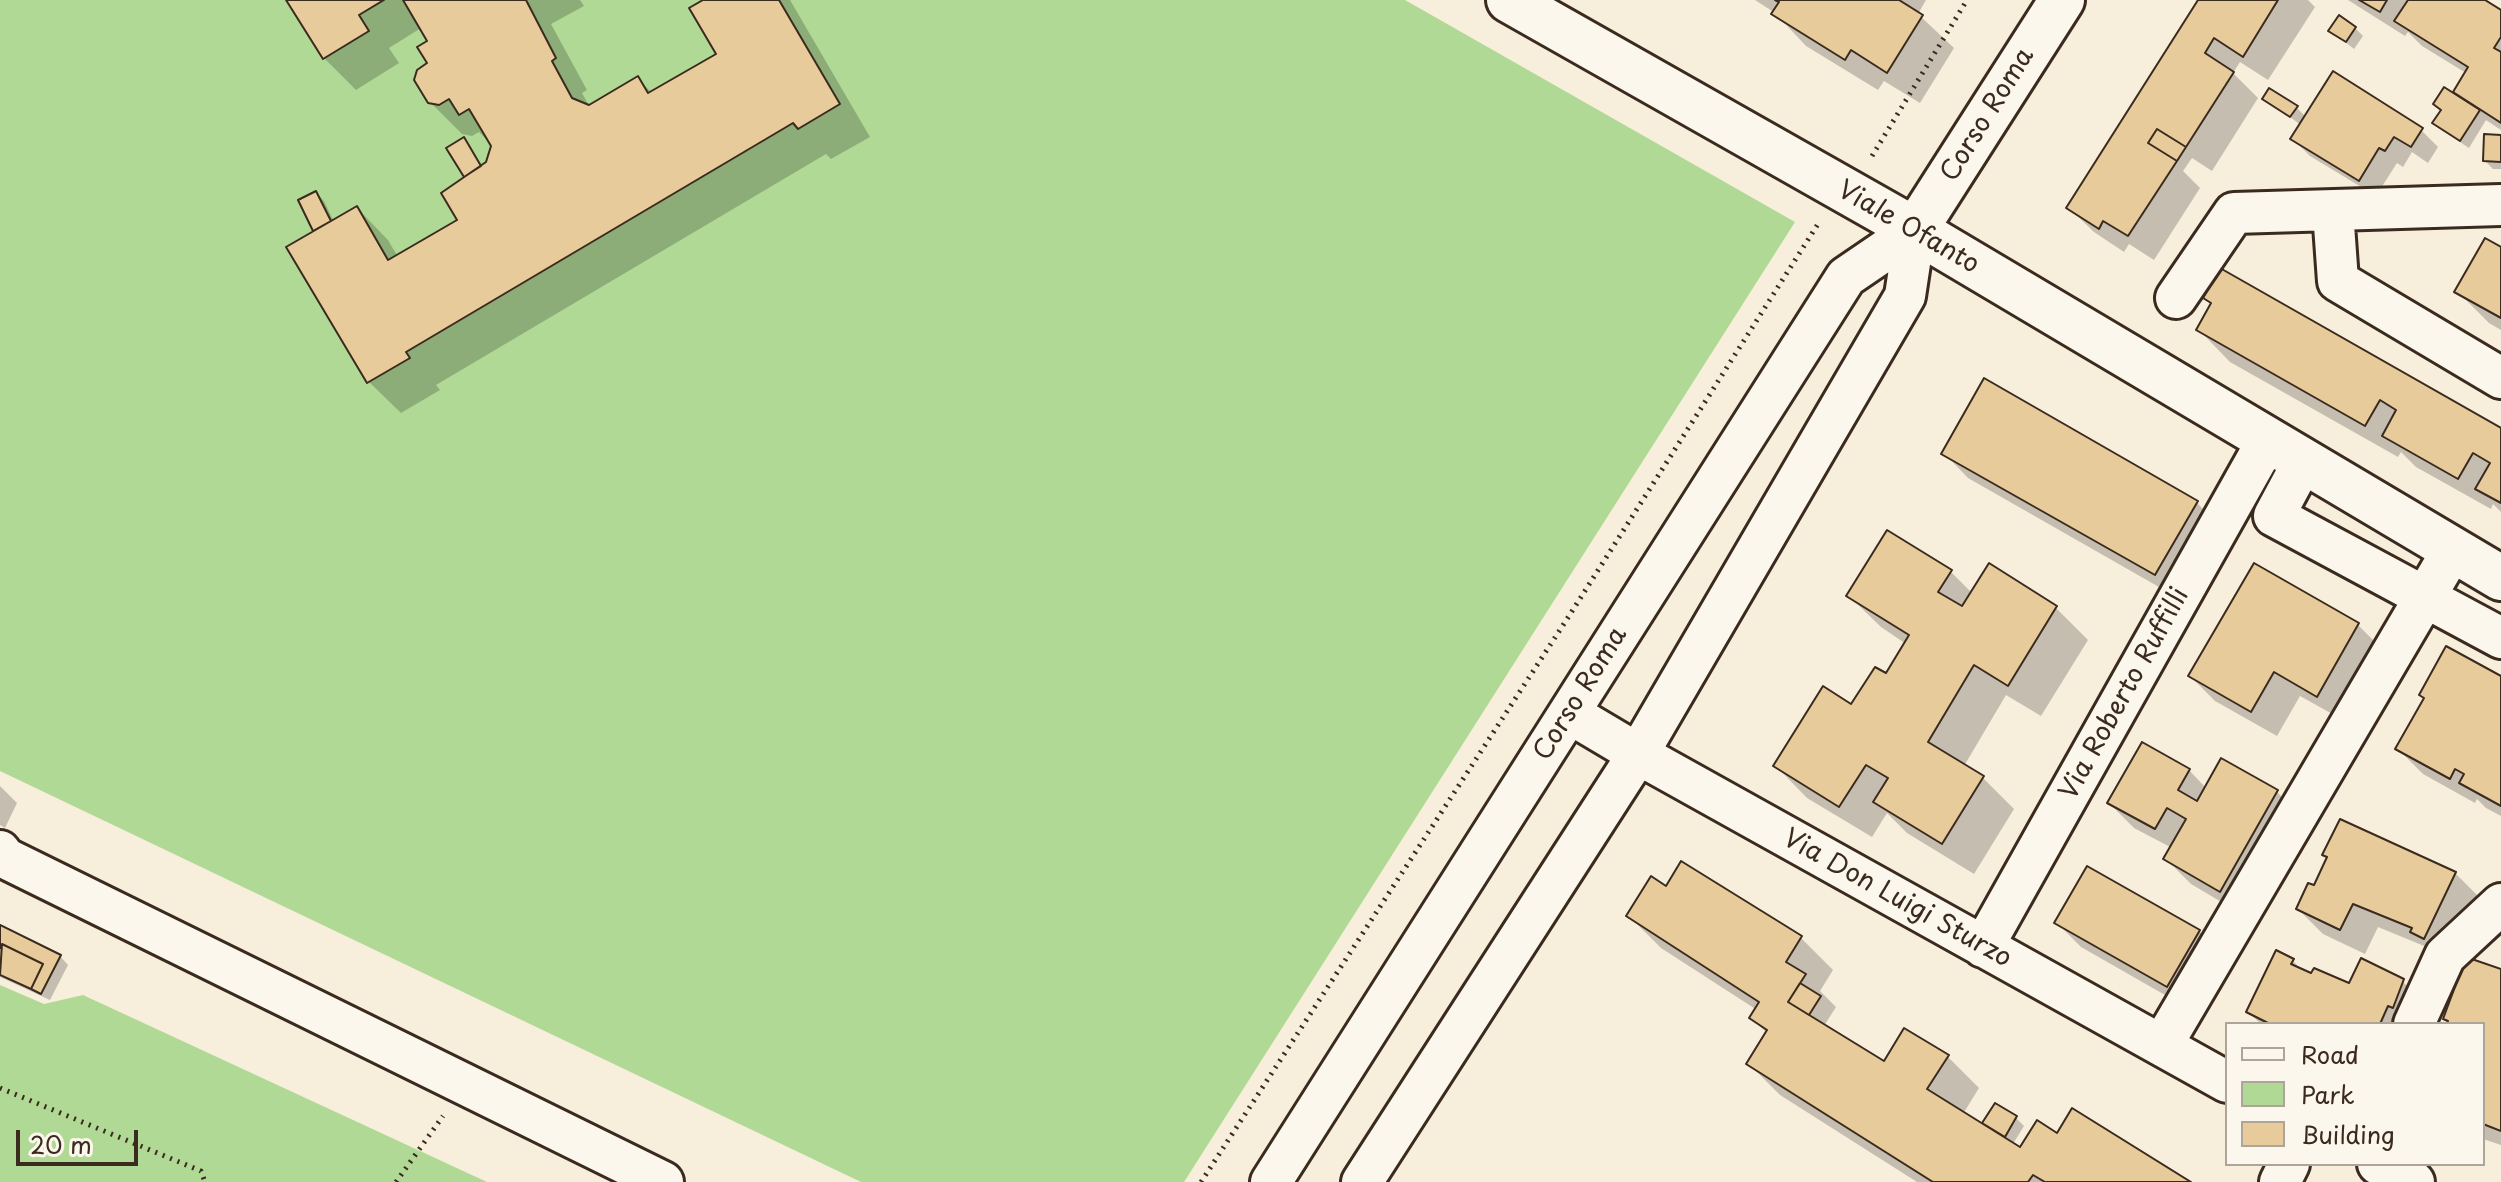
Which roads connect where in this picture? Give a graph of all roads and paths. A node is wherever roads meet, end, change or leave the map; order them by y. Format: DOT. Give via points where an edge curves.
graph roads {
  1 [pos="1509,0"];
  2 [pos="1967,0"];
  3 [pos="2062,0"];
  4 [pos="1833,185"];
  5 [pos="2501,205"];
  6 [pos="2333,211"];
  7 [pos="1915,230"];
  8 [pos="2176,298"];
  9 [pos="2501,378"];
  10 [pos="2285,452"];
  11 [pos="2452,551"];
  12 [pos="2501,578"];
  13 [pos="2424,598"];
  14 [pos="2501,638"];
  15 [pos="1569,713"];
  16 [pos="1638,754"];
  17 [pos="2,855"];
  18 [pos="2501,904"];
  19 [pos="1983,947"];
  20 [pos="2415,1022"];
  21 [pos="2162,1045"];
  22 [pos="2225,1081"];
  23 [pos="465,1086"];
  24 [pos="0,1088"];
  25 [pos="2382,1166"];
  26 [pos="398,1179"];
  27 [pos="205,1182"];
  28 [pos="406,1182"];
  29 [pos="663,1182"];
  30 [pos="1201,1182"];
  31 [pos="1271,1182"];
  32 [pos="1362,1182"];
  33 [pos="2414,1182"];
  1 -- 4 [label="main road, Viale Ofanto"];
  2 -- 4 [label="path" via="1870,159"];
  3 -- 7 [label="main road, Corso Roma"];
  4 -- 7 [label="main road, Viale Ofanto"];
  4 -- 30 [label="path" via="1815,232"];
  5 -- 6 [label="street"];
  6 -- 8 [label="street" via="2234,213"];
  6 -- 9 [label="street" via="2338,281"];
  7 -- 10 [label="main road, Viale Ofanto"];
  7 -- 15 [label="street, Corso Roma" via="1846,277"];
  7 -- 16 [label="street, Corso Roma" via="1905,296"];
  10 -- 11 [label="main road, Viale Ofanto"];
  10 -- 13 [label="street" via="2274,516"];
  10 -- 19 [label="street, Via Roberto Ruffilli"];
  11 -- 12 [label="main road, Viale Ofanto"];
  11 -- 13 [label="street"];
  13 -- 14 [label="street"];
  13 -- 21 [label="street"];
  15 -- 16 [label="street, Via Don Luigi Sturzo"];
  15 -- 31 [label="street, Corso Roma"];
  16 -- 19 [label="street, Via Don Luigi Sturzo"];
  16 -- 32 [label="street, Corso Roma"];
  17 -- 23 [label="street"];
  18 -- 20 [label="street" via="2445,956"];
  19 -- 21 [label="street, Via Don Luigi Sturzo"];
  21 -- 22 [label="street, Via Don Luigi Sturzo"];
  23 -- 26 [label="path"];
  23 -- 29 [label="street"];
  24 -- 27 [label="path" via="201,1171"];
  25 -- 33 [label="street"];
  26 -- 28 [label="path"];
}
